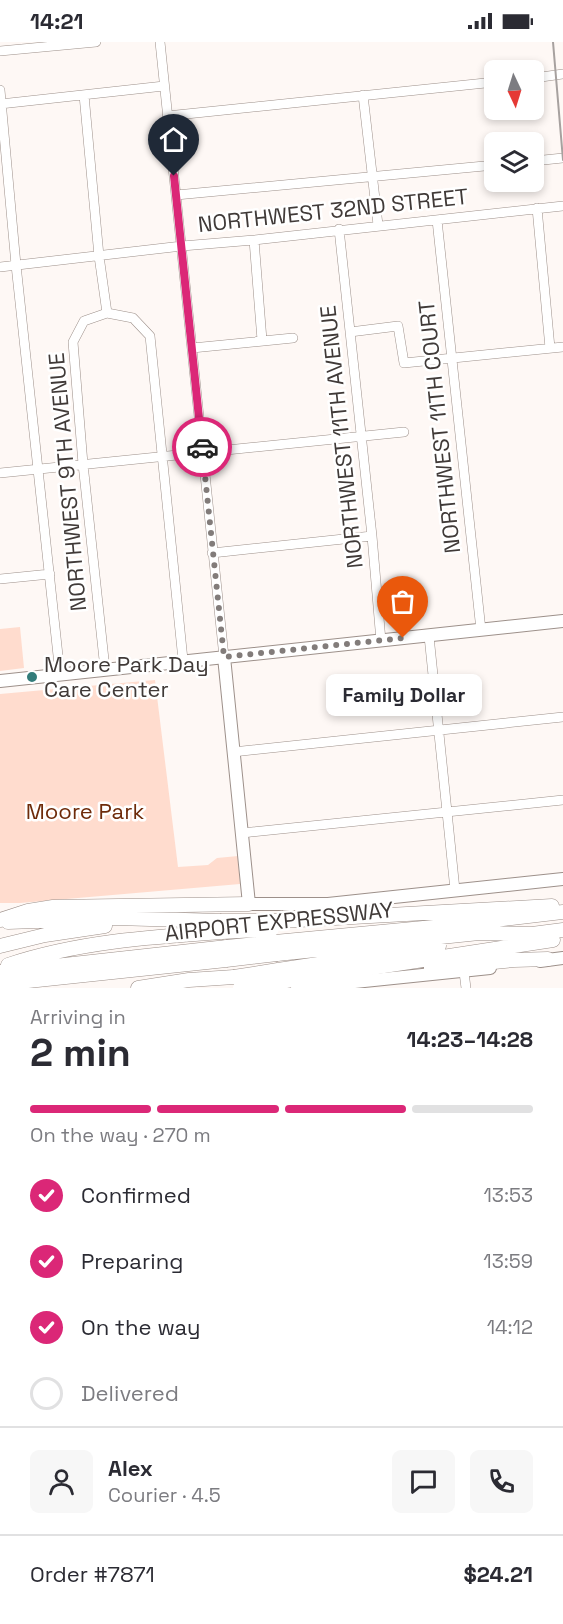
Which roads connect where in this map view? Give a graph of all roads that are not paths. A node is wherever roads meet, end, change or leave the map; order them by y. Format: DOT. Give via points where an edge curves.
graph roads {
  1 [pos="96,42"];
  2 [pos="160,42"];
  3 [pos="0,51"];
  4 [pos="563,74"];
  5 [pos="544,77"];
  6 [pos="484,83"];
  7 [pos="164,86"];
  8 [pos="0,90"];
  9 [pos="84,95"];
  10 [pos="363,95"];
  11 [pos="1,104"];
  12 [pos="167,116"];
  13 [pos="563,158"];
  14 [pos="544,160"];
  15 [pos="484,166"];
  16 [pos="373,177"];
  17 [pos="176,195"];
  18 [pos="563,206"];
  19 [pos="537,208"];
  20 [pos="11,211"];
  21 [pos="0,212"];
  22 [pos="437,220"];
  23 [pos="378,225"];
  24 [pos="339,229"];
  25 [pos="254,240"];
  26 [pos="182,246"];
  27 [pos="99,256"];
  28 [pos="16,265"];
  29 [pos="0,267"];
  30 [pos="107,313"];
  31 [pos="350,332"];
  32 [pos="293,338"];
  33 [pos="262,340"];
  34 [pos="563,347"];
  35 [pos="192,348"];
  36 [pos="550,348"];
  37 [pos="451,360"];
  38 [pos="404,432"];
  39 [pos="360,435"];
  40 [pos="203,452"];
  41 [pos="161,456"];
  42 [pos="83,464"];
  43 [pos="40,469"];
  44 [pos="0,473"];
  45 [pos="372,536"];
  46 [pos="212,553"];
  47 [pos="50,574"];
  48 [pos="0,579"];
  49 [pos="563,621"];
  50 [pos="481,630"];
  51 [pos="429,636"];
  52 [pos="381,641"];
  53 [pos="224,657"];
  54 [pos="183,660"];
  55 [pos="105,669"];
  56 [pos="60,674"];
  57 [pos="0,681"];
  58 [pos="563,717"];
  59 [pos="438,730"];
  60 [pos="233,752"];
  61 [pos="563,800"];
  62 [pos="447,811"];
  63 [pos="242,833"];
  64 [pos="563,879"];
  65 [pos="455,890"];
  66 [pos="249,904"];
  67 [pos="563,906"];
  68 [pos="563,912"];
  69 [pos="179,920"];
  70 [pos="0,921"];
  71 [pos="221,927"];
  72 [pos="563,930"];
  73 [pos="532,934"];
  74 [pos="278,936"];
  75 [pos="563,938"];
  76 [pos="0,946"];
  77 [pos="227,953"];
  78 [pos="563,958"];
  79 [pos="548,959"];
  80 [pos="0,970"];
  81 [pos="464,972"];
  82 [pos="279,976"];
  83 [pos="309,978"];
  84 [pos="237,982"];
  85 [pos="0,984"];
  86 [pos="138,988"];
  87 [pos="178,988"];
  88 [pos="258,988"];
  89 [pos="297,988"];
  90 [pos="465,988"];
  1 -- 3 [label="street"];
  2 -- 7 [label="street"];
  4 -- 5 [label="street"];
  6 -- 10 [label="street"];
  7 -- 9 [label="street"];
  7 -- 12 [label="street"];
  8 -- 11 [label="street"];
  9 -- 11 [label="street"];
  9 -- 27 [label="street"];
  10 -- 12 [label="street"];
  10 -- 16 [label="street"];
  11 -- 20 [label="street"];
  12 -- 17 [label="street"];
  13 -- 14 [label="street"];
  15 -- 16 [label="street"];
  16 -- 17 [label="street"];
  16 -- 23 [label="street"];
  17 -- 26 [label="street"];
  18 -- 19 [label="street, NORTHWEST 32ND STREET"];
  19 -- 22 [label="street, NORTHWEST 32ND STREET"];
  19 -- 36 [label="street"];
  20 -- 21 [label="street"];
  20 -- 28 [label="street"];
  22 -- 23 [label="street, NORTHWEST 32ND STREET"];
  22 -- 37 [label="street, NORTHWEST 11TH COURT"];
  23 -- 24 [label="street, NORTHWEST 32ND STREET"];
  24 -- 25 [label="street, NORTHWEST 32ND STREET"];
  24 -- 31 [label="street, NORTHWEST 11TH AVENUE"];
  25 -- 26 [label="street, NORTHWEST 32ND STREET"];
  25 -- 33 [label="street"];
  26 -- 27 [label="street, NORTHWEST 32ND STREET"];
  26 -- 35 [label="street"];
  27 -- 28 [label="street, NORTHWEST 32ND STREET"];
  27 -- 30 [label="street"];
  28 -- 29 [label="street, NORTHWEST 32ND STREET"];
  28 -- 43 [label="street"];
  30 -- 41 [label="street" via="133,318 150,336"];
  30 -- 42 [label="street, NORTHWEST 9TH AVENUE" via="84,321 73,342"];
  31 -- 37 [label="street" via="398,326 404,363"];
  31 -- 39 [label="street, NORTHWEST 11TH AVENUE"];
  32 -- 33 [label="street"];
  33 -- 35 [label="street"];
  34 -- 36 [label="street"];
  35 -- 40 [label="street"];
  36 -- 37 [label="street"];
  37 -- 50 [label="street, NORTHWEST 11TH COURT"];
  38 -- 39 [label="street"];
  39 -- 40 [label="street"];
  39 -- 45 [label="street, NORTHWEST 11TH AVENUE"];
  40 -- 41 [label="street"];
  40 -- 46 [label="street"];
  41 -- 42 [label="street"];
  41 -- 54 [label="street"];
  42 -- 43 [label="street"];
  42 -- 55 [label="street, NORTHWEST 9TH AVENUE"];
  43 -- 44 [label="street"];
  43 -- 47 [label="street"];
  45 -- 46 [label="street"];
  45 -- 52 [label="street, NORTHWEST 11TH AVENUE"];
  46 -- 53 [label="street"];
  47 -- 48 [label="street"];
  47 -- 56 [label="street"];
  49 -- 50 [label="main road"];
  50 -- 51 [label="main road"];
  51 -- 52 [label="main road"];
  51 -- 59 [label="street"];
  52 -- 53 [label="main road"];
  53 -- 54 [label="main road"];
  53 -- 60 [label="main road"];
  54 -- 55 [label="main road"];
  55 -- 56 [label="main road"];
  56 -- 57 [label="main road"];
  58 -- 59 [label="street"];
  59 -- 60 [label="street"];
  59 -- 62 [label="street"];
  60 -- 63 [label="main road"];
  61 -- 62 [label="street"];
  62 -- 63 [label="street"];
  62 -- 65 [label="street"];
  63 -- 66 [label="main road"];
  64 -- 65 [label="main road"];
  65 -- 66 [label="main road" via="328,904"];
  66 -- 70 [label="highway" via="41,909"];
  66 -- 88 [label="street"];
  67 -- 74 [label="highway" via="336,918"];
  68 -- 74 [label="highway, AIRPORT EXPRESSWAY" via="444,926"];
  69 -- 70 [label="highway"];
  69 -- 71 [label="highway"];
  69 -- 76 [label="highway" via="82,929"];
  71 -- 74 [label="highway, bridge"];
  71 -- 80 [label="highway" via="66,949"];
  72 -- 73 [label="highway, AIRPORT EXPRESSWAY"];
  73 -- 74 [label="highway, AIRPORT EXPRESSWAY"];
  73 -- 82 [label="highway"];
  74 -- 77 [label="highway, AIRPORT EXPRESSWAY, bridge"];
  75 -- 83 [label="highway"];
  77 -- 80 [label="highway, AIRPORT EXPRESSWAY"];
  77 -- 85 [label="highway, AIRPORT EXPRESSWAY"];
  78 -- 79 [label="main road"];
  79 -- 81 [label="main road"];
  79 -- 83 [label="highway"];
  81 -- 89 [label="main road"];
  81 -- 90 [label="street"];
  82 -- 83 [label="highway"];
  82 -- 84 [label="highway, bridge"];
  84 -- 86 [label="highway" via="189,980"];
  84 -- 87 [label="highway"];
}
